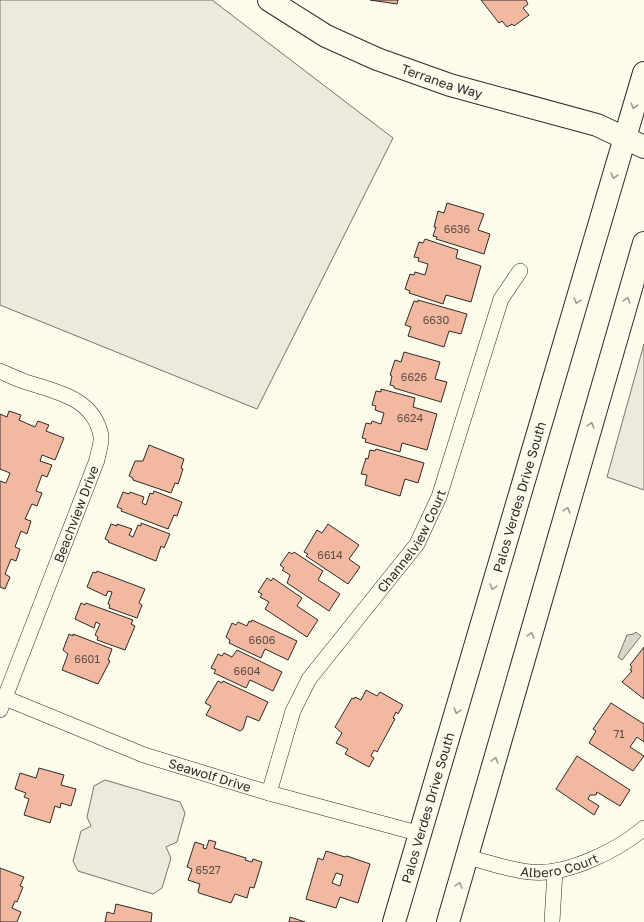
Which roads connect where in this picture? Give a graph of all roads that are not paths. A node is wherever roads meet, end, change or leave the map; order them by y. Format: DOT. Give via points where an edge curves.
graph roads {
  1 [pos="268,0"];
  2 [pos="644,73"];
  3 [pos="634,143"];
  4 [pos="644,243"];
  5 [pos="520,271"];
  6 [pos="0,371"];
  7 [pos="2,704"];
  8 [pos="269,793"];
  9 [pos="644,828"];
  10 [pos="421,834"];
  11 [pos="467,857"];
  12 [pos="555,871"];
  13 [pos="394,922"];
  14 [pos="448,922"];
  15 [pos="552,922"];
  1 -- 3 [label="main road, Terranea Way" via="326,36 377,59 450,85 597,125"];
  2 -- 3 [label="main road, Palos Verdes Drive South, one-way"];
  3 -- 10 [label="main road, Palos Verdes Drive South, one-way"];
  11 -- 4 [label="main road, one-way"];
  5 -- 8 [label="street, Channelview Court" via="501,299 436,504 417,544 310,679 293,711"];
  6 -- 7 [label="street, Beachview Drive" via="62,392 82,404 96,418 101,437 97,460"];
  7 -- 8 [label="street, Seawolf Drive" via="144,755"];
  8 -- 10 [label="street, Seawolf Drive"];
  9 -- 12 [label="street, Albero Court" via="611,850"];
  10 -- 13 [label="main road, Palos Verdes Drive South"];
  11 -- 12 [label="street, Albero Court" via="530,872"];
  14 -- 11 [label="main road, one-way"];
  12 -- 15 [label="street"];
}
